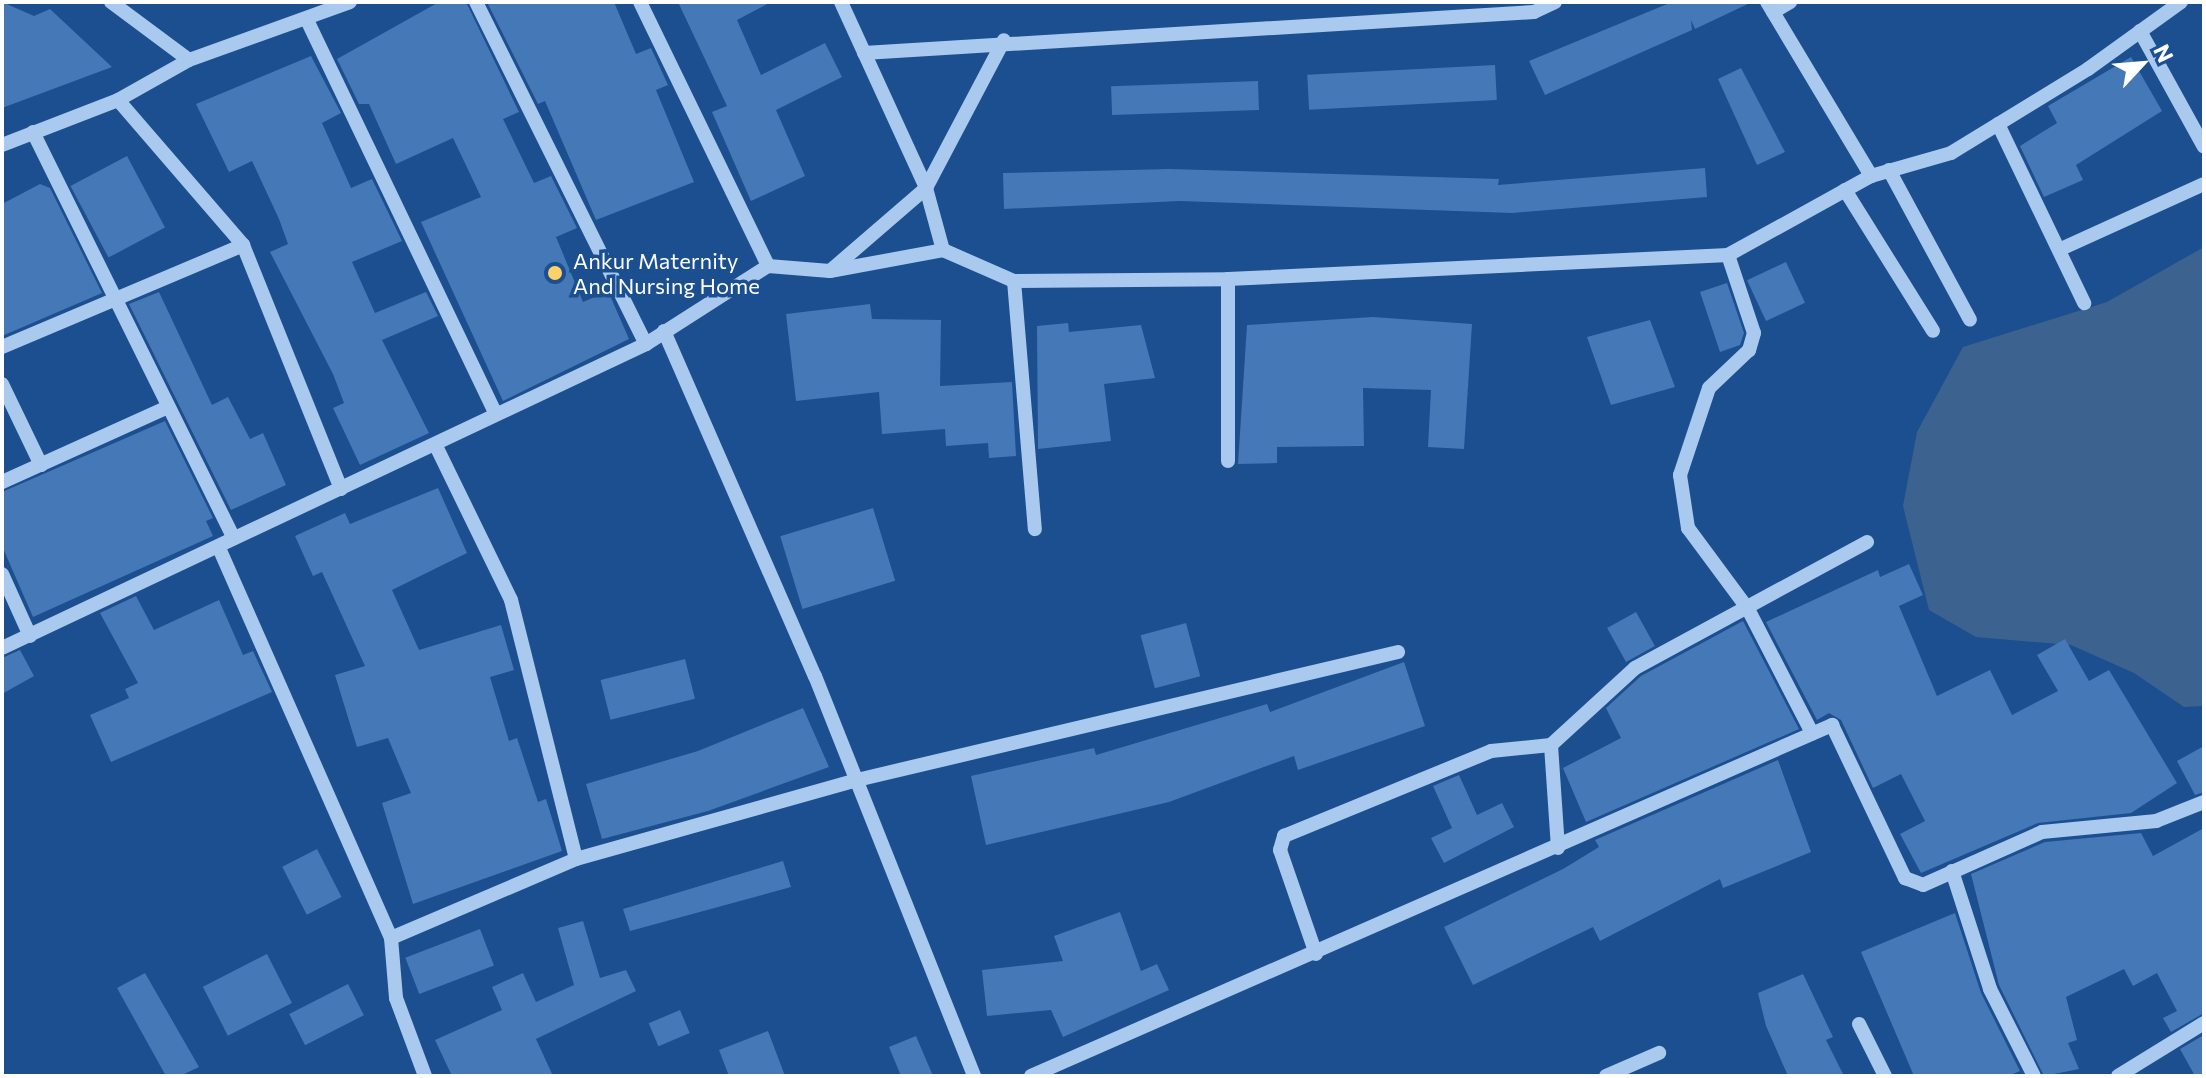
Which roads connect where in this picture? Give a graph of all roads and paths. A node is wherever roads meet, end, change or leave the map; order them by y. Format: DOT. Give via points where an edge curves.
graph roads {
  1 [pos="111,2"];
  2 [pos="350,2"];
  3 [pos="476,2"];
  4 [pos="640,2"];
  5 [pos="841,2"];
  6 [pos="1555,2"];
  7 [pos="1790,2"];
  8 [pos="2181,2"];
  9 [pos="1770,7"];
  10 [pos="307,20"];
  11 [pos="2140,31"];
  12 [pos="1004,40"];
  13 [pos="864,53"];
  14 [pos="189,60"];
  15 [pos="118,100"];
  16 [pos="1998,124"];
  17 [pos="33,132"];
  18 [pos="2,145"];
  19 [pos="2204,147"];
  20 [pos="1889,170"];
  21 [pos="1871,176"];
  22 [pos="2204,184"];
  23 [pos="926,188"];
  24 [pos="1845,190"];
  25 [pos="243,245"];
  26 [pos="2063,248"];
  27 [pos="943,250"];
  28 [pos="1728,255"];
  29 [pos="768,266"];
  30 [pos="830,271"];
  31 [pos="1228,279"];
  32 [pos="1014,281"];
  33 [pos="118,296"];
  34 [pos="2084,303"];
  35 [pos="1970,320"];
  36 [pos="664,331"];
  37 [pos="1933,331"];
  38 [pos="646,344"];
  39 [pos="2,347"];
  40 [pos="2,384"];
  41 [pos="166,408"];
  42 [pos="496,414"];
  43 [pos="436,446"];
  44 [pos="1228,461"];
  45 [pos="41,465"];
  46 [pos="2,482"];
  47 [pos="341,489"];
  48 [pos="1035,529"];
  49 [pos="234,538"];
  50 [pos="1867,542"];
  51 [pos="219,548"];
  52 [pos="2,574"];
  53 [pos="1748,609"];
  54 [pos="30,636"];
  55 [pos="2,648"];
  56 [pos="1398,652"];
  57 [pos="1812,733"];
  58 [pos="1551,745"];
  59 [pos="857,780"];
  60 [pos="2204,802"];
  61 [pos="1558,848"];
  62 [pos="576,859"];
  63 [pos="1952,871"];
  64 [pos="391,938"];
  65 [pos="1316,954"];
  66 [pos="2204,1023"];
  67 [pos="1859,1024"];
  68 [pos="1659,1053"];
  69 [pos="425,1076"];
  70 [pos="974,1076"];
  71 [pos="1031,1076"];
  72 [pos="1606,1076"];
  73 [pos="1885,1076"];
  74 [pos="2034,1076"];
  75 [pos="2118,1076"];
  1 -- 14 [label="street"];
  2 -- 10 [label="street"];
  3 -- 38 [label="street"];
  4 -- 29 [label="street"];
  5 -- 13 [label="street"];
  6 -- 12 [label="street" via="1534,12"];
  7 -- 9 [label="street"];
  8 -- 11 [label="street"];
  9 -- 21 [label="street"];
  10 -- 14 [label="street"];
  10 -- 42 [label="street"];
  11 -- 16 [label="street"];
  11 -- 19 [label="street"];
  12 -- 13 [label="street"];
  12 -- 23 [label="street"];
  13 -- 23 [label="street"];
  14 -- 15 [label="street"];
  15 -- 17 [label="street"];
  15 -- 25 [label="street"];
  16 -- 20 [label="street" via="1951,153"];
  16 -- 26 [label="street"];
  17 -- 18 [label="street"];
  17 -- 33 [label="street"];
  20 -- 21 [label="street"];
  20 -- 35 [label="street"];
  21 -- 24 [label="street"];
  22 -- 26 [label="street"];
  23 -- 27 [label="street"];
  23 -- 30 [label="street"];
  24 -- 28 [label="street"];
  24 -- 37 [label="street"];
  25 -- 33 [label="street"];
  25 -- 47 [label="street"];
  26 -- 34 [label="street"];
  27 -- 30 [label="street"];
  27 -- 32 [label="street"];
  28 -- 31 [label="street"];
  28 -- 53 [label="street" via="1754,333 1749,350 1709,388 1680,475 1688,528"];
  29 -- 30 [label="street"];
  29 -- 36 [label="street"];
  31 -- 32 [label="street"];
  31 -- 44 [label="street"];
  32 -- 48 [label="street"];
  33 -- 39 [label="street"];
  33 -- 41 [label="street"];
  36 -- 38 [label="street"];
  36 -- 59 [label="street"];
  38 -- 42 [label="street"];
  40 -- 45 [label="street"];
  41 -- 45 [label="street"];
  41 -- 49 [label="street"];
  42 -- 43 [label="street"];
  43 -- 47 [label="street"];
  43 -- 62 [label="street" via="511,600"];
  45 -- 46 [label="street"];
  47 -- 49 [label="street"];
  49 -- 51 [label="street"];
  50 -- 53 [label="street"];
  51 -- 54 [label="street"];
  51 -- 64 [label="street"];
  52 -- 54 [label="street"];
  53 -- 57 [label="street"];
  53 -- 58 [label="street" via="1635,668"];
  54 -- 55 [label="street"];
  56 -- 59 [label="street"];
  57 -- 61 [label="street"];
  57 -- 63 [label="street" via="1832,725 1905,878 1923,885"];
  58 -- 61 [label="street"];
  58 -- 65 [label="street" via="1491,751 1284,836 1280,850"];
  59 -- 62 [label="street"];
  59 -- 70 [label="street"];
  60 -- 63 [label="street" via="2156,821 2042,832"];
  61 -- 65 [label="street"];
  62 -- 64 [label="street"];
  63 -- 74 [label="street" via="1990,989"];
  64 -- 69 [label="street" via="396,998"];
  65 -- 71 [label="street"];
  66 -- 75 [label="street"];
  67 -- 73 [label="street"];
  68 -- 72 [label="street"];
}
